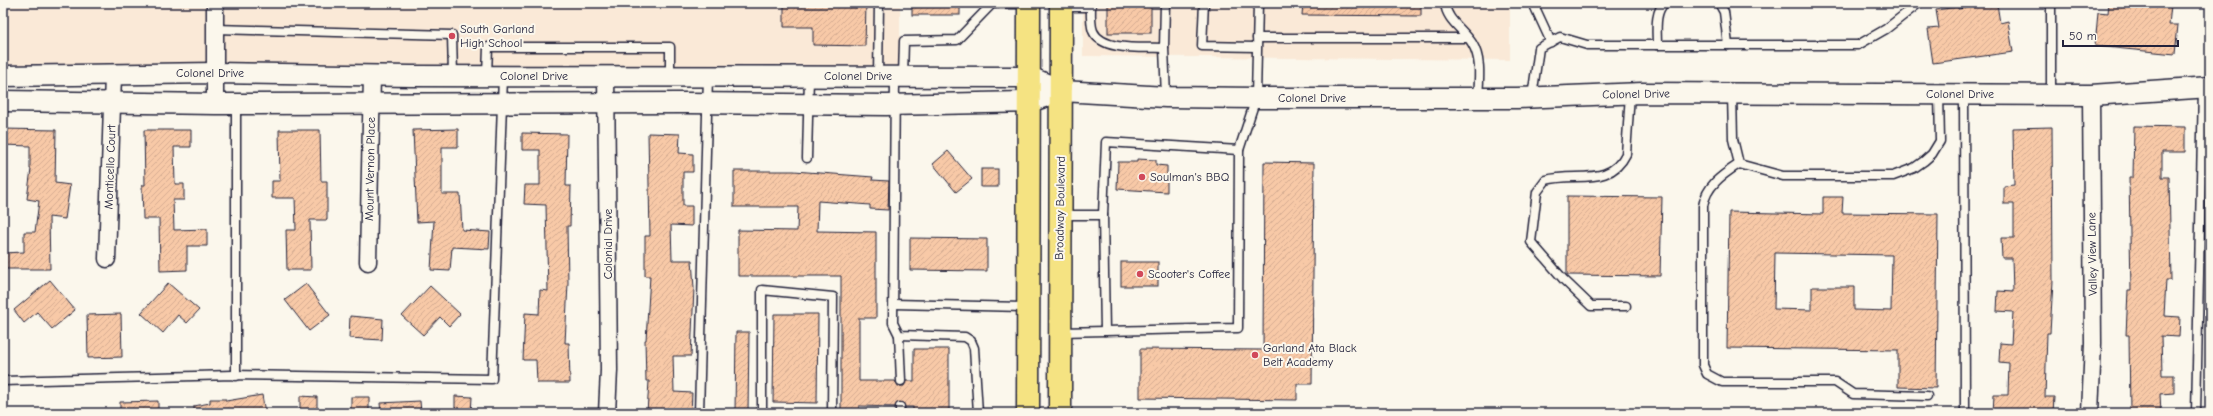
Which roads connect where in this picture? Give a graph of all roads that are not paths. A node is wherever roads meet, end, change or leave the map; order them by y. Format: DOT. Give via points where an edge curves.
graph roads {
  1 [pos="216,3"];
  2 [pos="879,3"];
  3 [pos="1030,3"];
  4 [pos="1165,3"];
  5 [pos="1204,3"];
  6 [pos="1258,3"];
  7 [pos="1445,3"];
  8 [pos="1533,3"];
  9 [pos="1665,3"];
  10 [pos="1719,3"];
  11 [pos="1919,3"];
  12 [pos="2051,3"];
  13 [pos="1061,5"];
  14 [pos="1091,5"];
  15 [pos="215,29"];
  16 [pos="1257,38"];
  17 [pos="1468,38"];
  18 [pos="1550,42"];
  19 [pos="1657,45"];
  20 [pos="1728,45"];
  21 [pos="1164,48"];
  22 [pos="1256,48"];
  23 [pos="215,73"];
  24 [pos="113,75"];
  25 [pos="3,76"];
  26 [pos="372,76"];
  27 [pos="453,76"];
  28 [pos="495,76"];
  29 [pos="606,76"];
  30 [pos="670,76"];
  31 [pos="708,76"];
  32 [pos="809,76"];
  33 [pos="892,76"];
  34 [pos="1030,77"];
  35 [pos="2206,87"];
  36 [pos="1062,91"];
  37 [pos="1732,93"];
  38 [pos="1939,93"];
  39 [pos="1964,93"];
  40 [pos="1630,94"];
  41 [pos="2051,94"];
  42 [pos="2090,95"];
  43 [pos="1166,97"];
  44 [pos="1532,97"];
  45 [pos="1256,98"];
  46 [pos="1478,98"];
  47 [pos="3,102"];
  48 [pos="112,102"];
  49 [pos="1029,102"];
  50 [pos="503,103"];
  51 [pos="607,103"];
  52 [pos="708,103"];
  53 [pos="215,104"];
  54 [pos="236,104"];
  55 [pos="808,104"];
  56 [pos="370,105"];
  57 [pos="896,105"];
  58 [pos="1239,150"];
  59 [pos="807,158"];
  60 [pos="1739,164"];
  61 [pos="1060,215"];
  62 [pos="1103,215"];
  63 [pos="107,259"];
  64 [pos="368,262"];
  65 [pos="894,304"];
  66 [pos="1626,306"];
  67 [pos="1028,307"];
  68 [pos="1060,309"];
  69 [pos="1105,331"];
  70 [pos="1060,332"];
  71 [pos="899,335"];
  72 [pos="236,376"];
  73 [pos="3,381"];
  74 [pos="901,381"];
  75 [pos="1927,396"];
  76 [pos="607,413"];
  77 [pos="699,413"];
  78 [pos="762,413"];
  79 [pos="832,413"];
  80 [pos="978,413"];
  81 [pos="1028,413"];
  82 [pos="1060,413"];
  83 [pos="1965,413"];
  84 [pos="2090,413"];
  85 [pos="2196,413"];
  1 -- 15 [label="street"];
  2 -- 33 [label="lane"];
  3 -- 33 [label="lane" via="992,4 957,40 904,41"];
  3 -- 34 [label="main road"];
  4 -- 21 [label="lane"];
  5 -- 22 [label="lane" via="1202,46"];
  6 -- 16 [label="lane"];
  7 -- 17 [label="lane" via="1446,12"];
  8 -- 18 [label="lane"];
  9 -- 19 [label="lane" via="1661,6 1658,16"];
  10 -- 20 [label="lane" via="1724,12"];
  11 -- 20 [label="lane" via="1886,29 1858,45"];
  12 -- 41 [label="lane"];
  13 -- 14 [label="lane"];
  13 -- 36 [label="main road, Broadway Boulevard"];
  14 -- 21 [label="lane" via="1093,31 1104,43 1112,46"];
  15 -- 23 [label="street"];
  15 -- 27 [label="lane" via="452,35"];
  16 -- 17 [label="lane"];
  16 -- 22 [label="lane"];
  17 -- 46 [label="lane" via="1479,64"];
  18 -- 19 [label="lane" via="1560,37 1587,44"];
  18 -- 44 [label="lane" via="1539,48"];
  19 -- 20 [label="lane"];
  21 -- 43 [label="lane"];
  22 -- 45 [label="lane"];
  23 -- 24 [label="street, Colonel Drive"];
  23 -- 26 [label="street, Colonel Drive"];
  23 -- 53 [label="street"];
  24 -- 25 [label="street, Colonel Drive"];
  24 -- 48 [label="street, Monticello Court"];
  26 -- 27 [label="street, Colonel Drive"];
  26 -- 56 [label="street, Mount Vernon Place"];
  27 -- 28 [label="street, Colonel Drive"];
  28 -- 29 [label="street, Colonel Drive"];
  28 -- 30 [label="lane" via="488,47 670,47"];
  28 -- 50 [label="lane"];
  29 -- 30 [label="street, Colonel Drive"];
  29 -- 51 [label="street, Colonial Drive"];
  30 -- 31 [label="street, Colonel Drive"];
  31 -- 32 [label="street, Colonel Drive"];
  31 -- 52 [label="lane"];
  32 -- 33 [label="street, Colonel Drive"];
  32 -- 55 [label="lane"];
  33 -- 34 [label="street, Colonel Drive"];
  33 -- 57 [label="lane"];
  34 -- 36 [label="street, Colonel Drive"];
  34 -- 49 [label="main road"];
  35 -- 42 [label="street, Colonel Drive"];
  35 -- 85 [label="lane"];
  36 -- 43 [label="street, Colonel Drive"];
  36 -- 49 [label="street, Colonel Drive"];
  36 -- 61 [label="main road, Broadway Boulevard"];
  37 -- 38 [label="street, Colonel Drive"];
  37 -- 40 [label="street, Colonel Drive"];
  37 -- 60 [label="lane" via="1733,139"];
  38 -- 39 [label="street, Colonel Drive"];
  38 -- 60 [label="lane" via="1940,141 1924,161 1893,176 1783,176"];
  39 -- 41 [label="street, Colonel Drive"];
  39 -- 83 [label="lane"];
  40 -- 44 [label="street, Colonel Drive"];
  40 -- 66 [label="lane" via="1626,154 1622,162 1608,174 1546,180 1537,192 1531,242 1591,306"];
  41 -- 42 [label="street, Colonel Drive"];
  42 -- 84 [label="street, Valley View Lane" via="2093,343"];
  43 -- 45 [label="street, Colonel Drive"];
  44 -- 46 [label="street, Colonel Drive"];
  45 -- 46 [label="street, Colonel Drive"];
  45 -- 58 [label="lane"];
  47 -- 48 [label="street, Colonel Drive"];
  48 -- 53 [label="street, Colonel Drive"];
  48 -- 63 [label="street, Monticello Court"];
  49 -- 57 [label="street, Colonel Drive"];
  49 -- 67 [label="main road"];
  50 -- 51 [label="street, Colonel Drive"];
  50 -- 56 [label="street, Colonel Drive"];
  50 -- 72 [label="lane" via="492,379"];
  51 -- 52 [label="street, Colonel Drive"];
  51 -- 76 [label="street, Colonial Drive"];
  52 -- 55 [label="street, Colonel Drive"];
  52 -- 77 [label="lane"];
  53 -- 54 [label="street, Colonel Drive"];
  54 -- 56 [label="street, Colonel Drive"];
  54 -- 72 [label="lane"];
  55 -- 57 [label="street, Colonel Drive"];
  55 -- 59 [label="lane"];
  56 -- 64 [label="street, Mount Vernon Place"];
  57 -- 65 [label="lane"];
  58 -- 62 [label="lane" via="1106,142"];
  58 -- 69 [label="lane" via="1238,328"];
  60 -- 75 [label="lane" via="1720,177 1705,196 1703,206 1704,365 1708,374 1722,382 1835,382 1853,394"];
  61 -- 62 [label="lane"];
  61 -- 68 [label="main road, Broadway Boulevard"];
  62 -- 69 [label="lane"];
  65 -- 67 [label="lane"];
  65 -- 71 [label="lane" via="893,323"];
  67 -- 68 [label="main road"];
  67 -- 81 [label="main road"];
  68 -- 70 [label="main road, Broadway Boulevard"];
  69 -- 70 [label="lane"];
  70 -- 82 [label="main road, Broadway Boulevard"];
  71 -- 74 [label="lane"];
  71 -- 80 [label="lane" via="965,337 971,341 974,348"];
  72 -- 73 [label="lane"];
  78 -- 79 [label="lane" via="762,290 833,297"];
}
